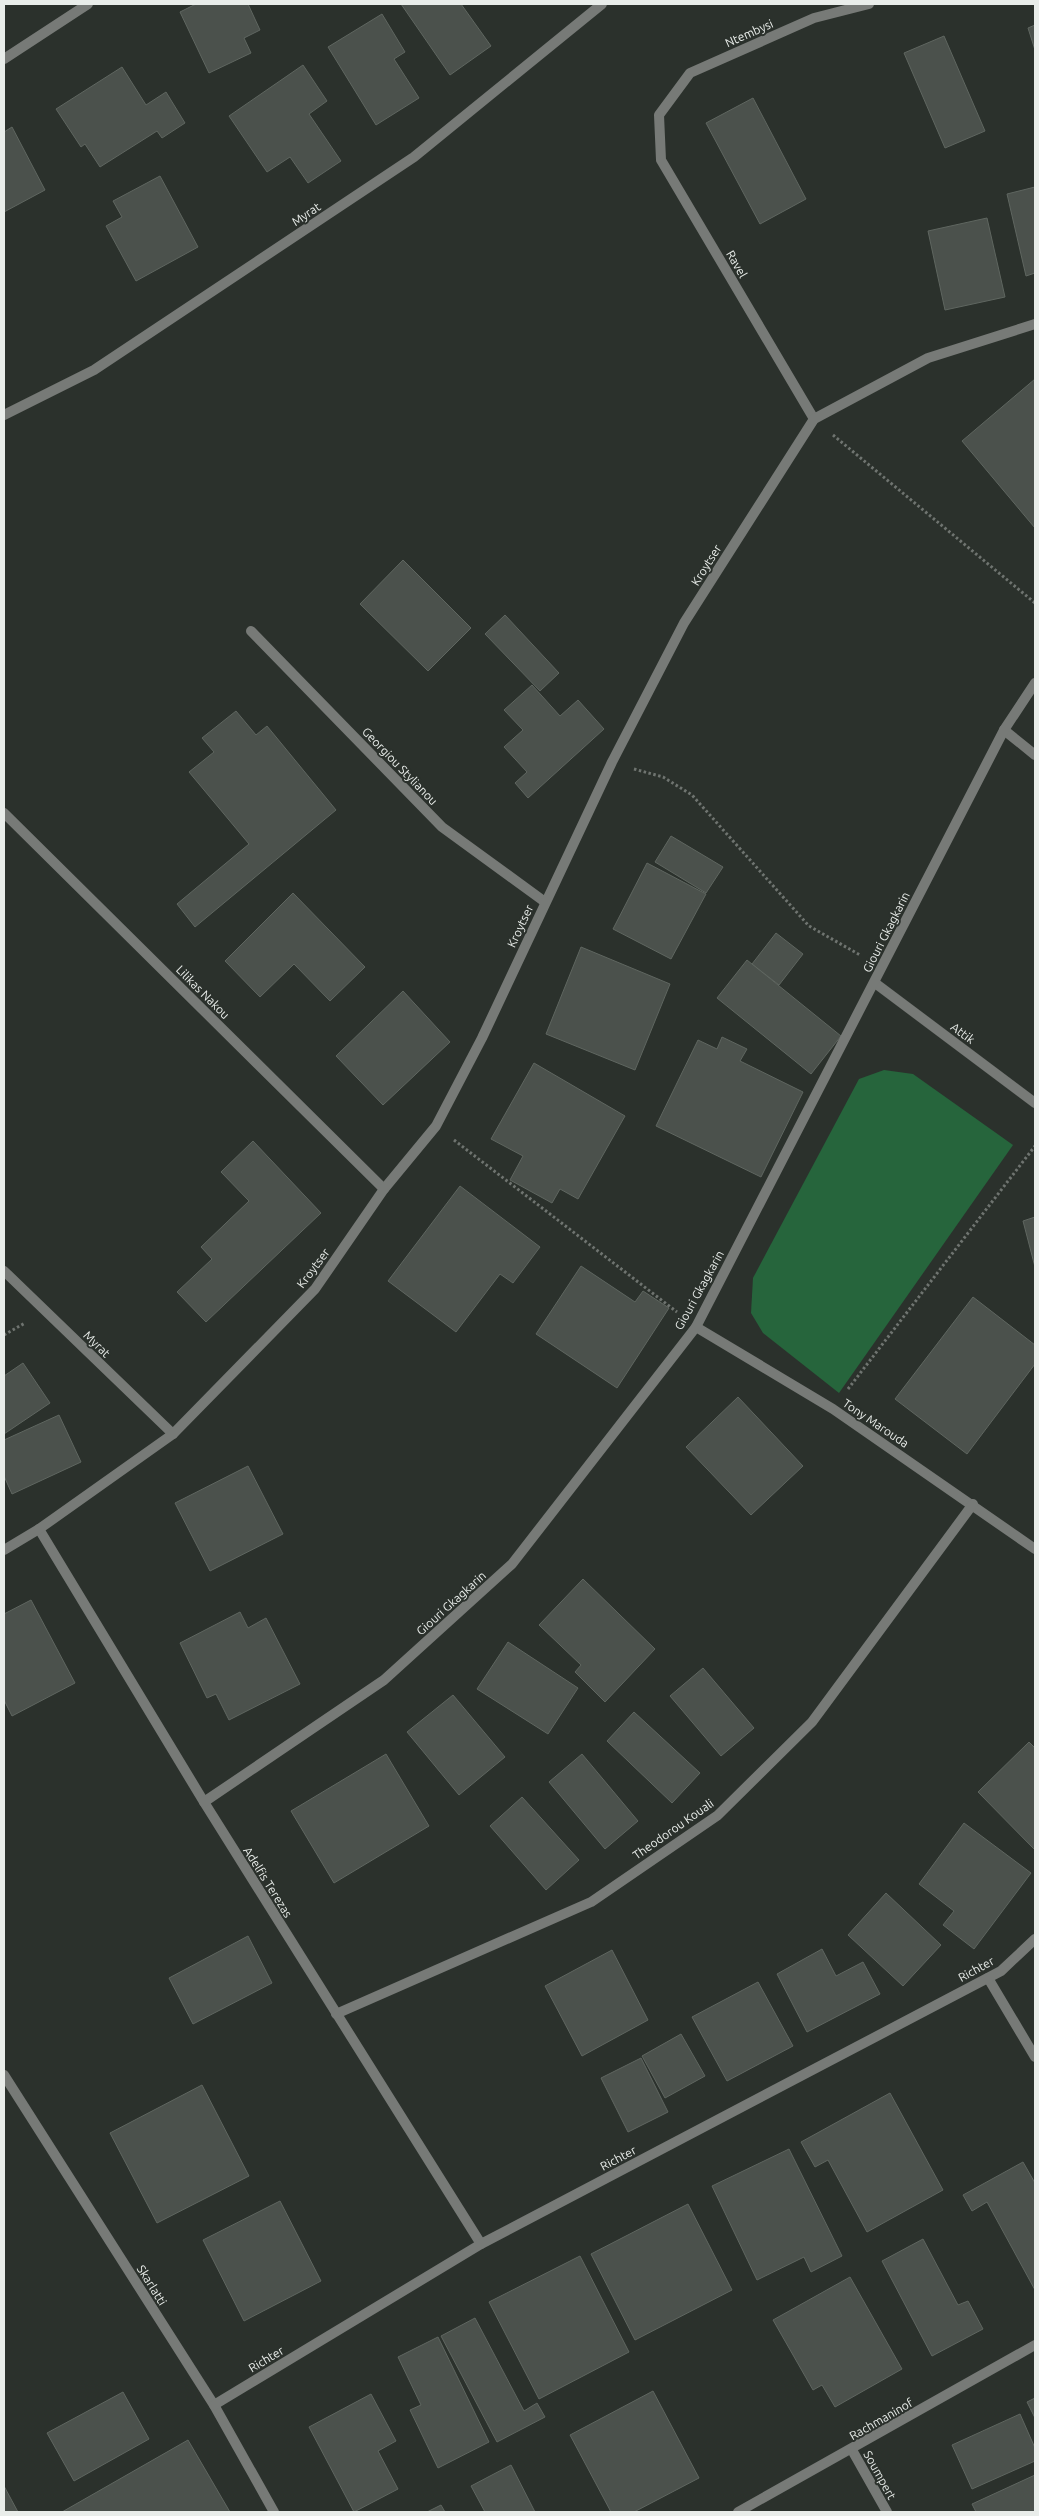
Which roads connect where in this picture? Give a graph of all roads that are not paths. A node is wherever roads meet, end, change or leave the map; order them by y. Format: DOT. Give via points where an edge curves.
graph roads {
  1 [pos="88,4"];
  2 [pos="602,4"];
  3 [pos="869,4"];
  4 [pos="4,59"];
  5 [pos="659,115"];
  6 [pos="1035,324"];
  7 [pos="4,415"];
  8 [pos="814,419"];
  9 [pos="251,632"];
  10 [pos="1035,683"];
  11 [pos="1004,730"];
  12 [pos="1035,755"];
  13 [pos="4,813"];
  14 [pos="545,902"];
  15 [pos="875,983"];
  16 [pos="1035,1103"];
  17 [pos="384,1189"];
  18 [pos="4,1271"];
  19 [pos="696,1327"];
  20 [pos="174,1434"];
  21 [pos="972,1504"];
  22 [pos="39,1529"];
  23 [pos="1035,1549"];
  24 [pos="4,1550"];
  25 [pos="204,1802"];
  26 [pos="1035,1939"];
  27 [pos="988,1978"];
  28 [pos="336,2014"];
  29 [pos="1035,2057"];
  30 [pos="4,2075"];
  31 [pos="481,2244"];
  32 [pos="1035,2345"];
  33 [pos="214,2405"];
  34 [pos="852,2450"];
  35 [pos="274,2512"];
  36 [pos="738,2512"];
  37 [pos="887,2512"];
  1 -- 4 [label="street"];
  2 -- 7 [label="street, Myrat" via="414,157 94,370"];
  3 -- 5 [label="street, Ntembysi" via="814,18 690,73"];
  5 -- 8 [label="street, Ravel" via="661,160"];
  6 -- 8 [label="street, Kroytser" via="928,358"];
  8 -- 14 [label="street, Kroytser" via="684,623"];
  9 -- 14 [label="street, Georgiou Stylianou" via="442,827"];
  10 -- 11 [label="street, Giouri Gkagkarin"];
  11 -- 12 [label="street"];
  11 -- 15 [label="street, Giouri Gkagkarin"];
  13 -- 17 [label="street, Lilikas Nakou"];
  14 -- 17 [label="street, Kroytser" via="482,1038 436,1126"];
  15 -- 16 [label="street, Attik"];
  15 -- 19 [label="street, Giouri Gkagkarin"];
  17 -- 20 [label="street, Kroytser" via="315,1289"];
  18 -- 20 [label="street, Myrat"];
  19 -- 21 [label="street, Tony Marouda" via="833,1409"];
  19 -- 25 [label="street, Giouri Gkagkarin" via="512,1564 384,1680"];
  20 -- 22 [label="street, Kroytser"];
  21 -- 23 [label="street, Tony Marouda"];
  21 -- 28 [label="street, Theodorou Kouali" via="812,1722 718,1815 591,1902"];
  22 -- 24 [label="street, Kroytser"];
  22 -- 25 [label="street, Adelfis Terezas"];
  25 -- 28 [label="street, Adelfis Terezas"];
  26 -- 27 [label="street, Richter" via="1001,1971"];
  27 -- 29 [label="street"];
  27 -- 31 [label="street, Richter"];
  28 -- 31 [label="street, Adelfis Terezas"];
  30 -- 33 [label="street, Skarlatti"];
  31 -- 33 [label="street, Richter"];
  32 -- 34 [label="street, Rachmaninof"];
  33 -- 35 [label="street, Skarlatti"];
  34 -- 36 [label="street, Rachmaninof"];
  34 -- 37 [label="street, Soumpert"];
}
